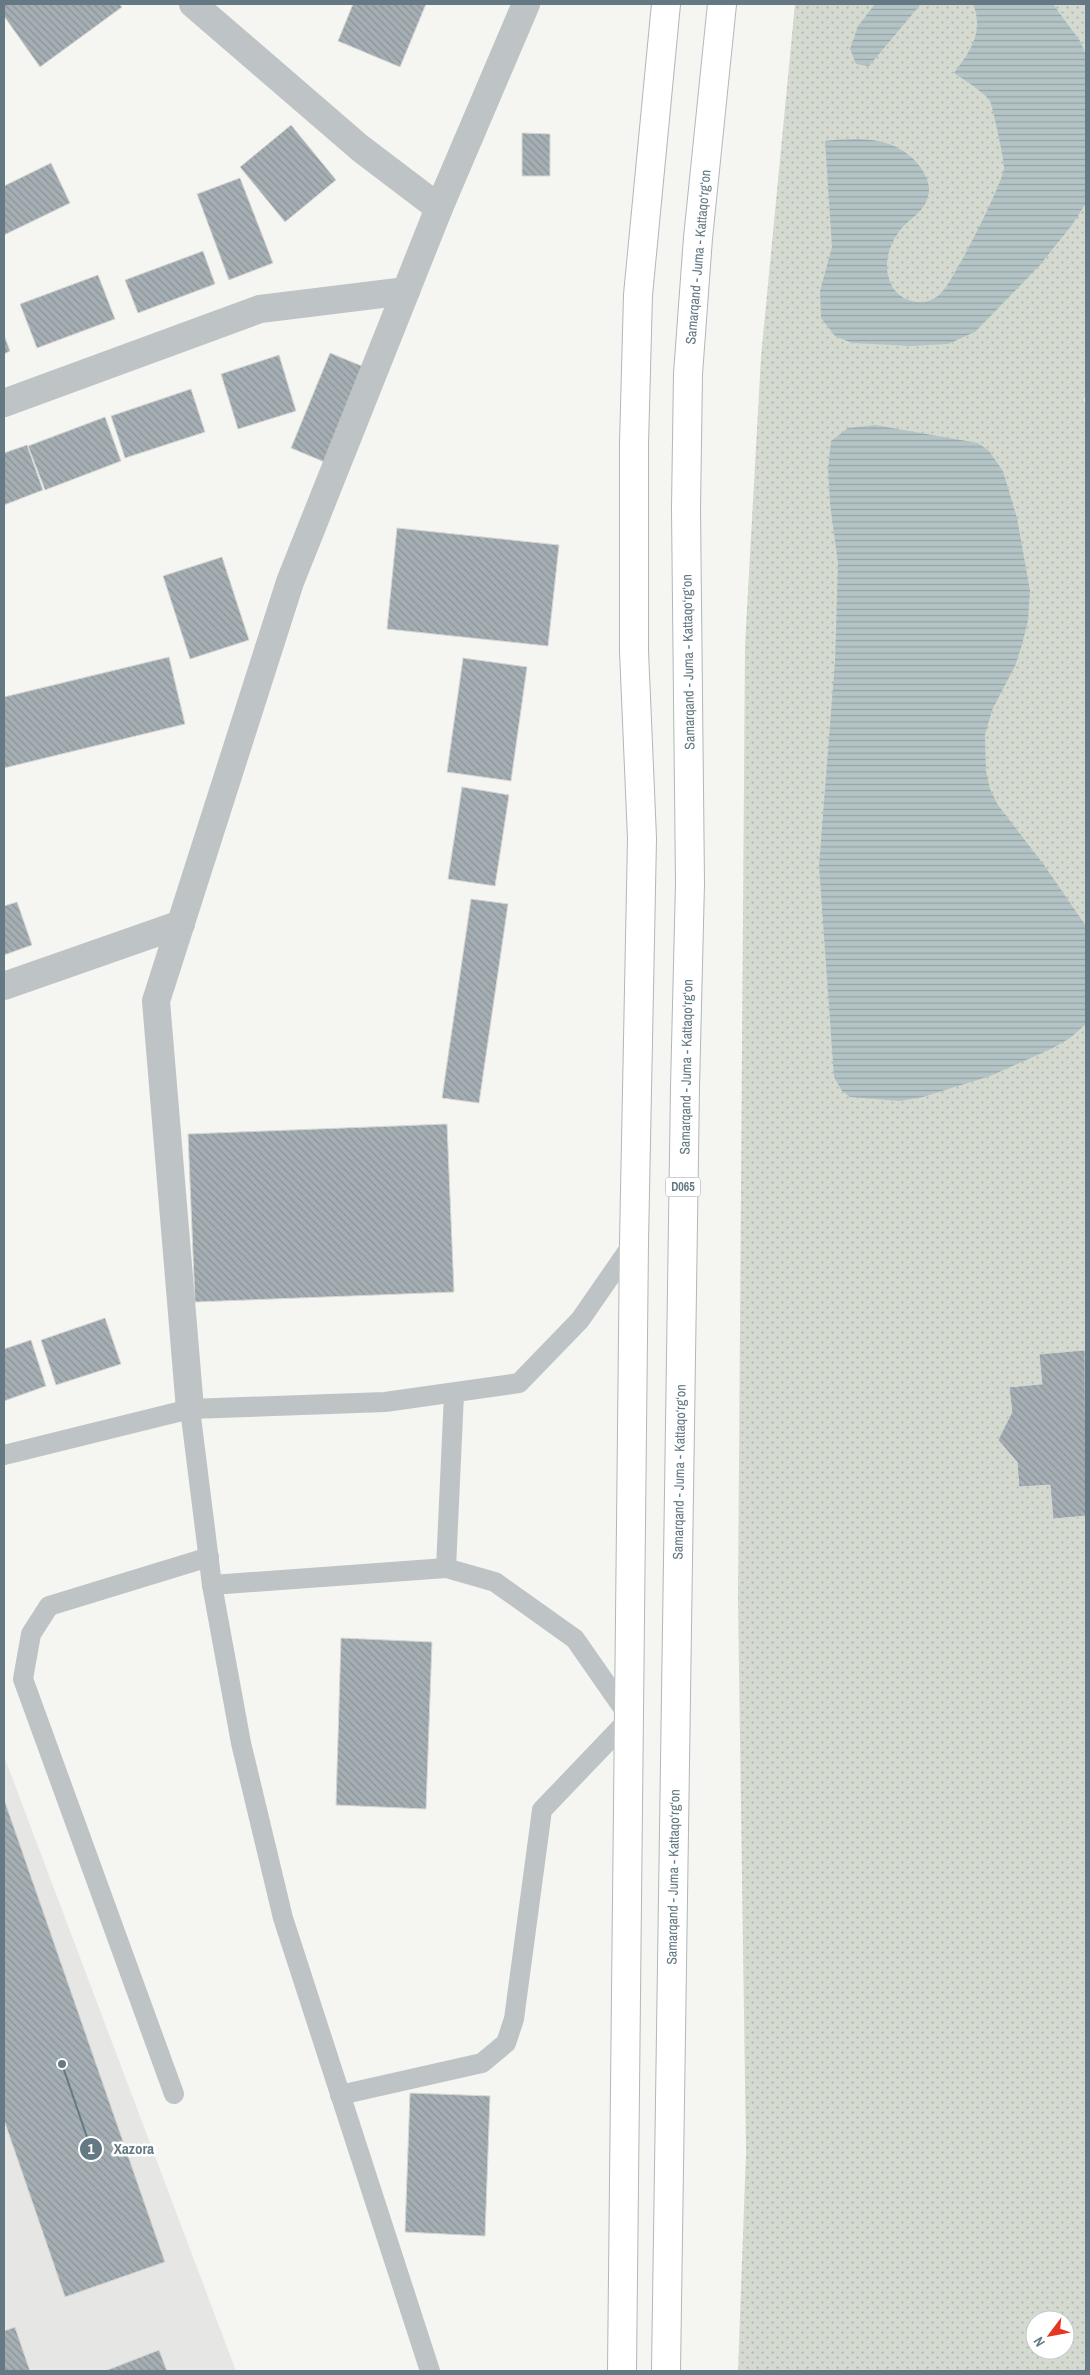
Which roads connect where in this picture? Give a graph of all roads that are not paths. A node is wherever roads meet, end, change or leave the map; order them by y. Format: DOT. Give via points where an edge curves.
graph roads {
  1 [pos="193,4"];
  2 [pos="526,4"];
  3 [pos="666,4"];
  4 [pos="722,4"];
  5 [pos="439,208"];
  6 [pos="406,291"];
  7 [pos="4,403"];
  8 [pos="181,924"];
  9 [pos="4,986"];
  10 [pos="634,1242"];
  11 [pos="454,1394"];
  12 [pos="190,1409"];
  13 [pos="4,1455"];
  14 [pos="209,1557"];
  15 [pos="446,1568"];
  16 [pos="212,1585"];
  17 [pos="630,1718"];
  18 [pos="174,2094"];
  19 [pos="340,2095"];
  20 [pos="430,2371"];
  21 [pos="622,2371"];
  22 [pos="666,2371"];
  1 -- 5 [label="street" via="360,148"];
  2 -- 5 [label="street"];
  3 -- 10 [label="main road" via="638,295 634,444 634,651 642,838"];
  4 -- 22 [label="main road, Samarqand - Juma - Kattaqo‘rg‘on / D065" via="698,238 688,384 686,509 690,883"];
  5 -- 6 [label="street"];
  6 -- 7 [label="street" via="260,309"];
  6 -- 8 [label="street" via="290,582"];
  8 -- 9 [label="street"];
  8 -- 12 [label="street" via="156,1001"];
  10 -- 11 [label="lane" via="580,1320 519,1383"];
  10 -- 17 [label="main road"];
  11 -- 12 [label="lane" via="385,1402"];
  11 -- 15 [label="lane"];
  12 -- 13 [label="lane"];
  12 -- 14 [label="lane"];
  14 -- 16 [label="lane"];
  14 -- 18 [label="lane" via="49,1606 31,1634 23,1679"];
  15 -- 16 [label="lane"];
  15 -- 17 [label="lane" via="495,1582 575,1639"];
  16 -- 19 [label="lane" via="241,1743 283,1918"];
  17 -- 19 [label="lane" via="542,1810 514,2019 506,2043 482,2062"];
  17 -- 21 [label="main road"];
  19 -- 20 [label="lane"];
}
